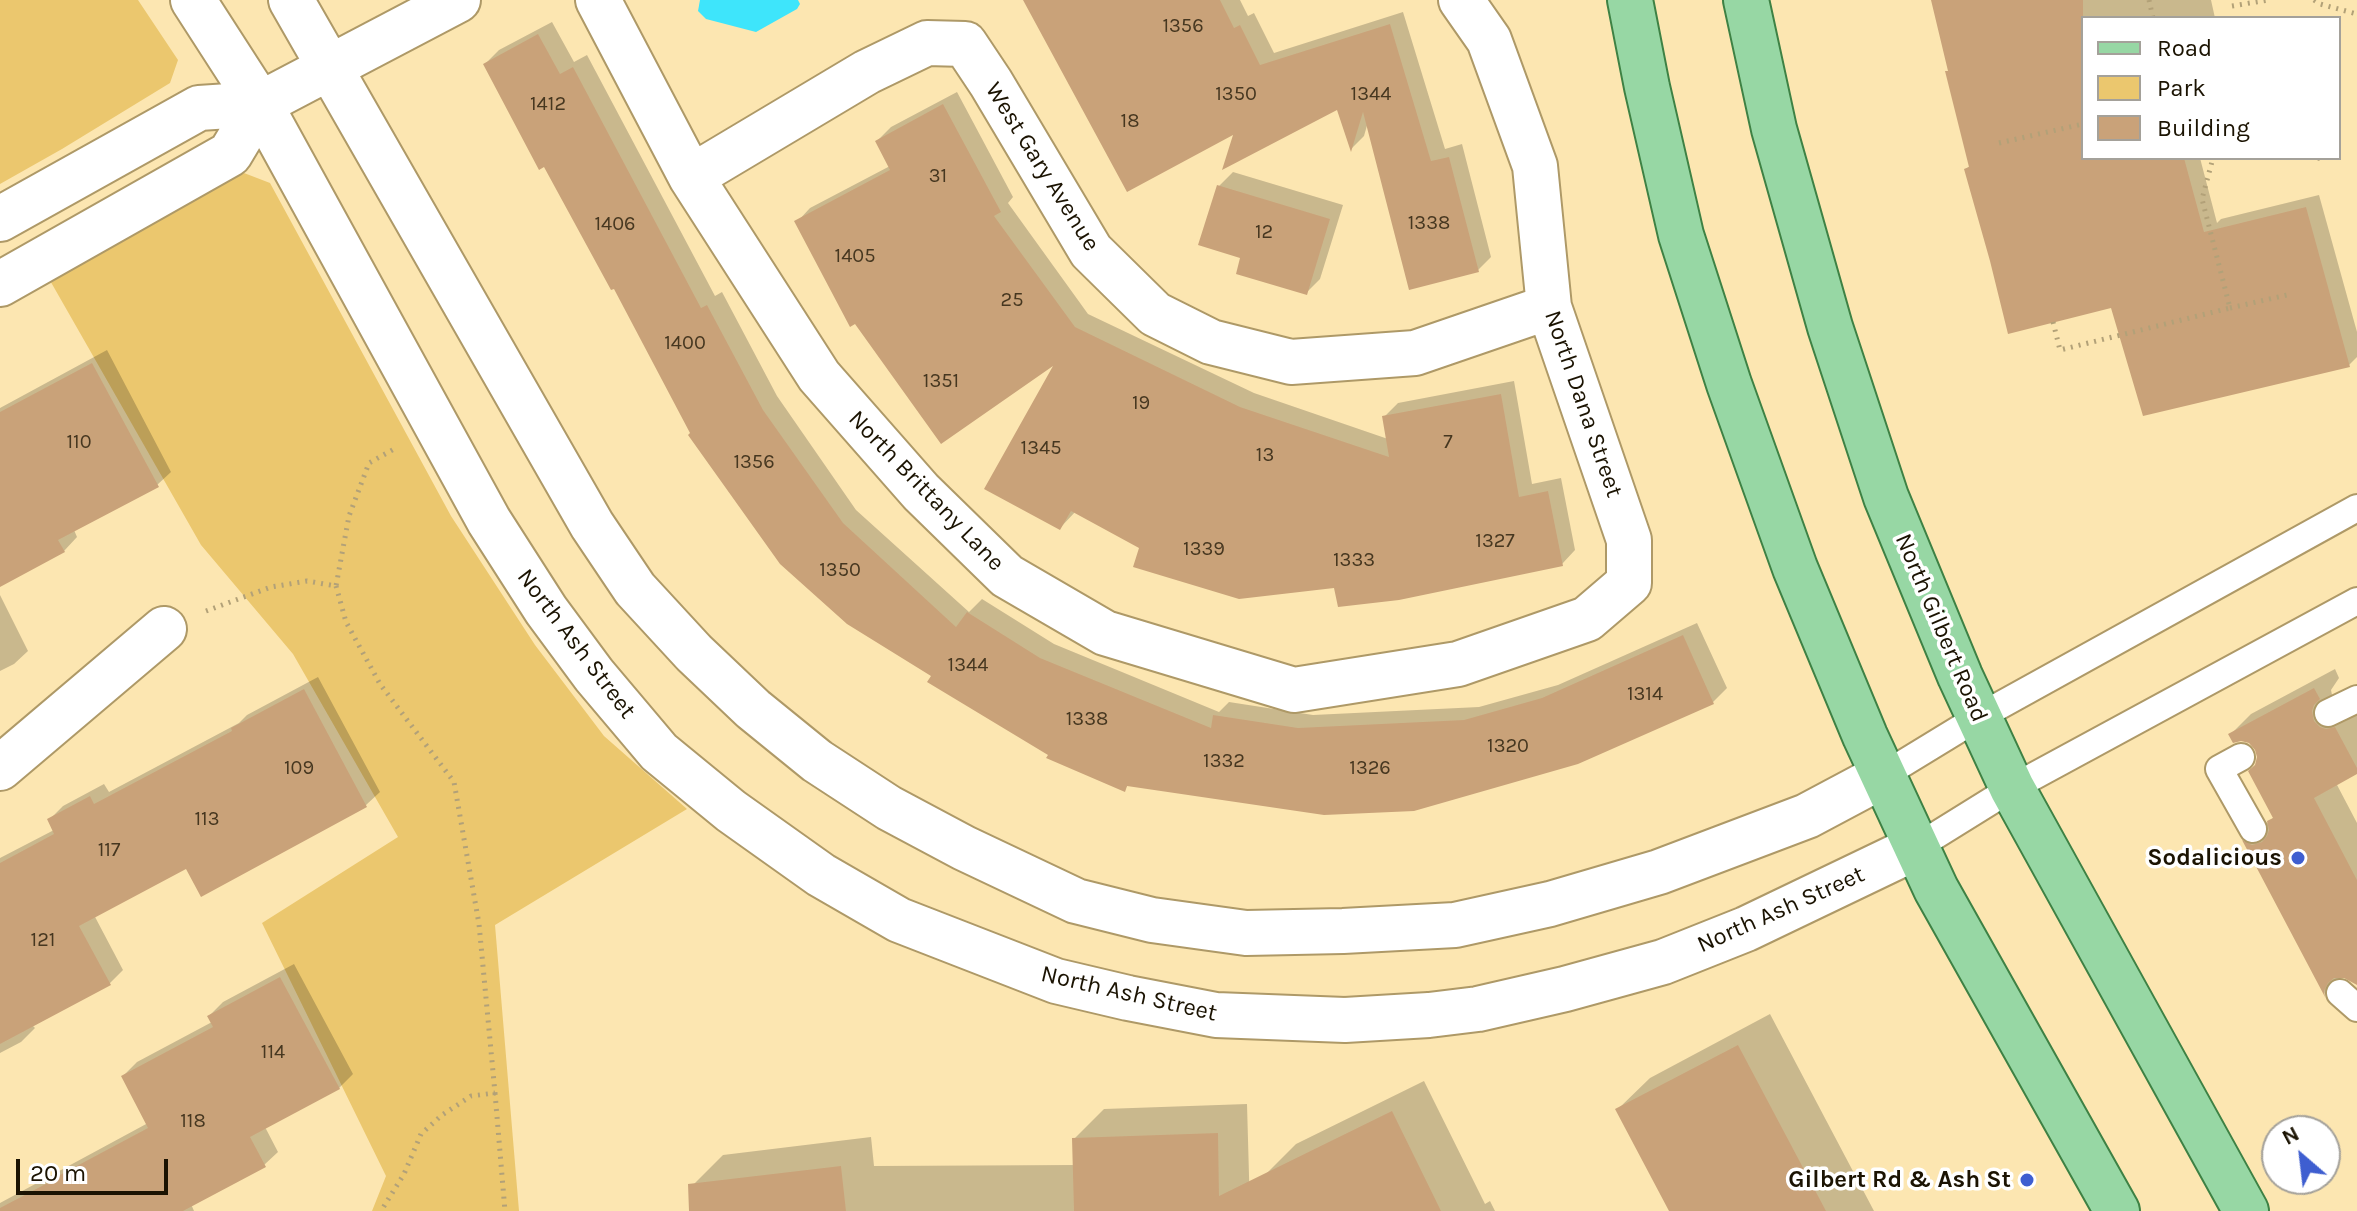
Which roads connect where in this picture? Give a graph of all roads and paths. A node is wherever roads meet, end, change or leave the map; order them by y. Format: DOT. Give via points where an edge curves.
graph roads {
  1 [pos="193,0"];
  2 [pos="291,0"];
  3 [pos="458,0"];
  4 [pos="598,0"];
  5 [pos="1461,0"];
  6 [pos="1630,0"];
  7 [pos="1746,0"];
  8 [pos="2268,0"];
  9 [pos="2314,0"];
  10 [pos="2232,6"];
  11 [pos="2357,14"];
  12 [pos="331,67"];
  13 [pos="260,104"];
  14 [pos="2081,124"];
  15 [pos="1999,143"];
  16 [pos="2212,160"];
  17 [pos="691,177"];
  18 [pos="0,219"];
  19 [pos="0,284"];
  20 [pos="2287,295"];
  21 [pos="1549,307"];
  22 [pos="2230,308"];
  23 [pos="2053,322"];
  24 [pos="436,426"];
  25 [pos="2357,508"];
  26 [pos="1629,583"];
  27 [pos="336,586"];
  28 [pos="2357,601"];
  29 [pos="164,629"];
  30 [pos="2357,699"];
  31 [pos="2328,713"];
  32 [pos="1979,717"];
  33 [pos="2241,757"];
  34 [pos="0,768"];
  35 [pos="1884,775"];
  36 [pos="2012,788"];
  37 [pos="2253,829"];
  38 [pos="1917,847"];
  39 [pos="495,1093"];
  40 [pos="381,1211"];
  41 [pos="505,1211"];
  42 [pos="2117,1211"];
  43 [pos="2246,1211"];
  1 -- 13 [label="street, North Ash Street"];
  2 -- 12 [label="street"];
  3 -- 12 [label="street"];
  4 -- 17 [label="street, North Brittany Lane"];
  5 -- 21 [label="street, North Dana Street" via="1489,40 1535,166"];
  6 -- 35 [label="main road" via="1681,235 1729,384 1795,568"];
  7 -- 32 [label="main road, North Gilbert Road" via="1774,129 1834,341 1886,497"];
  8 -- 10 [label="path"];
  9 -- 11 [label="path"];
  12 -- 13 [label="street"];
  12 -- 35 [label="street" via="592,525 635,589 753,709 817,761 889,808 1076,901 1152,920 1246,933 1455,925 1659,872 1807,816"];
  13 -- 18 [label="street" via="199,108"];
  13 -- 19 [label="street" via="230,154"];
  13 -- 24 [label="street, North Ash Street"];
  14 -- 15 [label="path"];
  16 -- 22 [label="path" via="2202,199"];
  17 -- 21 [label="street, West Gary Avenue" via="867,72 927,43 965,44 1091,251 1155,314 1211,342 1291,362 1415,353"];
  17 -- 26 [label="street, North Brittany Lane" via="819,376 921,492 1007,576 1105,633 1294,690 1458,664 1587,619"];
  20 -- 22 [label="path"];
  21 -- 26 [label="street, North Dana Street" via="1629,540"];
  22 -- 23 [label="path" via="2060,350"];
  24 -- 27 [label="path" via="369,463 349,516"];
  24 -- 38 [label="street, North Ash Street" via="546,610 659,752 731,811 834,883 899,920 1056,981 1216,1015 1345,1020 1478,1009 1663,962 1746,929"];
  25 -- 32 [label="lane"];
  27 -- 29 [label="path" via="307,581 271,587"];
  27 -- 39 [label="path" via="346,622 380,684 454,782 479,924"];
  28 -- 36 [label="lane, North Ash Street"];
  29 -- 34 [label="street"];
  30 -- 31 [label="lane"];
  32 -- 35 [label="lane"];
  32 -- 36 [label="main road, North Gilbert Road"];
  33 -- 37 [label="lane" via="2219,769"];
  35 -- 38 [label="main road"];
  36 -- 38 [label="lane, North Ash Street"];
  36 -- 43 [label="main road, North Gilbert Road"];
  38 -- 42 [label="main road"];
  39 -- 40 [label="path" via="471,1096 421,1134"];
  39 -- 41 [label="path"];
}
